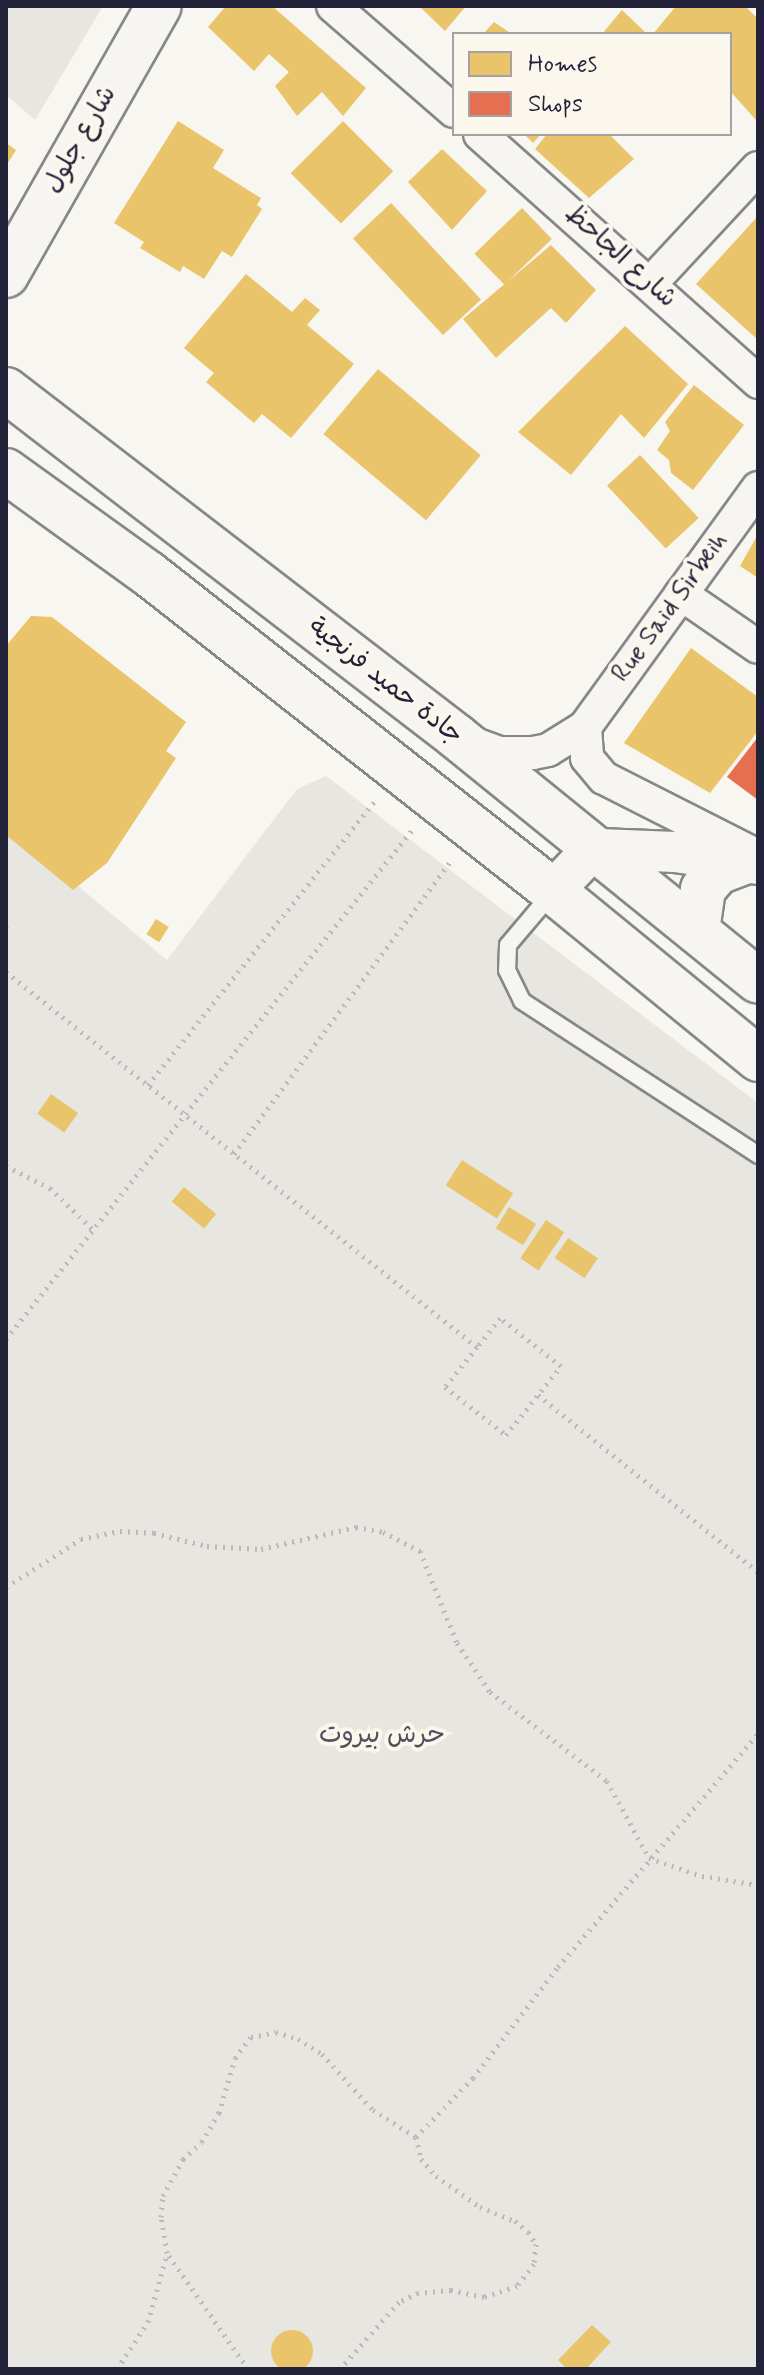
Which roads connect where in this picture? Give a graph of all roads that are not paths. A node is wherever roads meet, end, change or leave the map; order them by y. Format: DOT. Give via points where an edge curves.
graph roads {
  1 [pos="159,6"];
  2 [pos="333,6"];
  3 [pos="452,109"];
  4 [pos="482,136"];
  5 [pos="758,168"];
  6 [pos="6,275"];
  7 [pos="651,283"];
  8 [pos="758,382"];
  9 [pos="6,390"];
  10 [pos="6,471"];
  11 [pos="758,488"];
  12 [pos="681,594"];
  13 [pos="758,647"];
  14 [pos="585,727"];
  15 [pos="457,737"];
  16 [pos="599,849"];
  17 [pos="754,860"];
  18 [pos="553,891"];
  19 [pos="697,931"];
  20 [pos="758,981"];
  21 [pos="758,1059"];
  22 [pos="758,1155"];
  1 -- 6 [label="main road, شارع جلول"];
  2 -- 3 [label="street"];
  4 -- 7 [label="street, شارع الجاحظ"];
  5 -- 7 [label="street"];
  7 -- 8 [label="street, شارع الجاحظ"];
  9 -- 15 [label="main road, جادة حميد فرنجية"];
  10 -- 18 [label="main road" via="149,574"];
  11 -- 12 [label="street, Rue Said Sirbeih"];
  12 -- 13 [label="street"];
  12 -- 14 [label="street, Rue Said Sirbeih"];
  14 -- 15 [label="street" via="548,750 515,754"];
  14 -- 17 [label="street" via="587,758 604,778"];
  15 -- 16 [label="main road, جادة حميد فرنجية"];
  16 -- 17 [label="street"];
  16 -- 18 [label="street" via="584,857"];
  16 -- 19 [label="main road, جادة حميد فرنجية"];
  17 -- 19 [label="main road" via="718,872 703,889"];
  18 -- 21 [label="main road"];
  18 -- 22 [label="lane" via="508,945 507,970 522,1001"];
  19 -- 20 [label="main road, جادة حميد فرنجية"];
}
